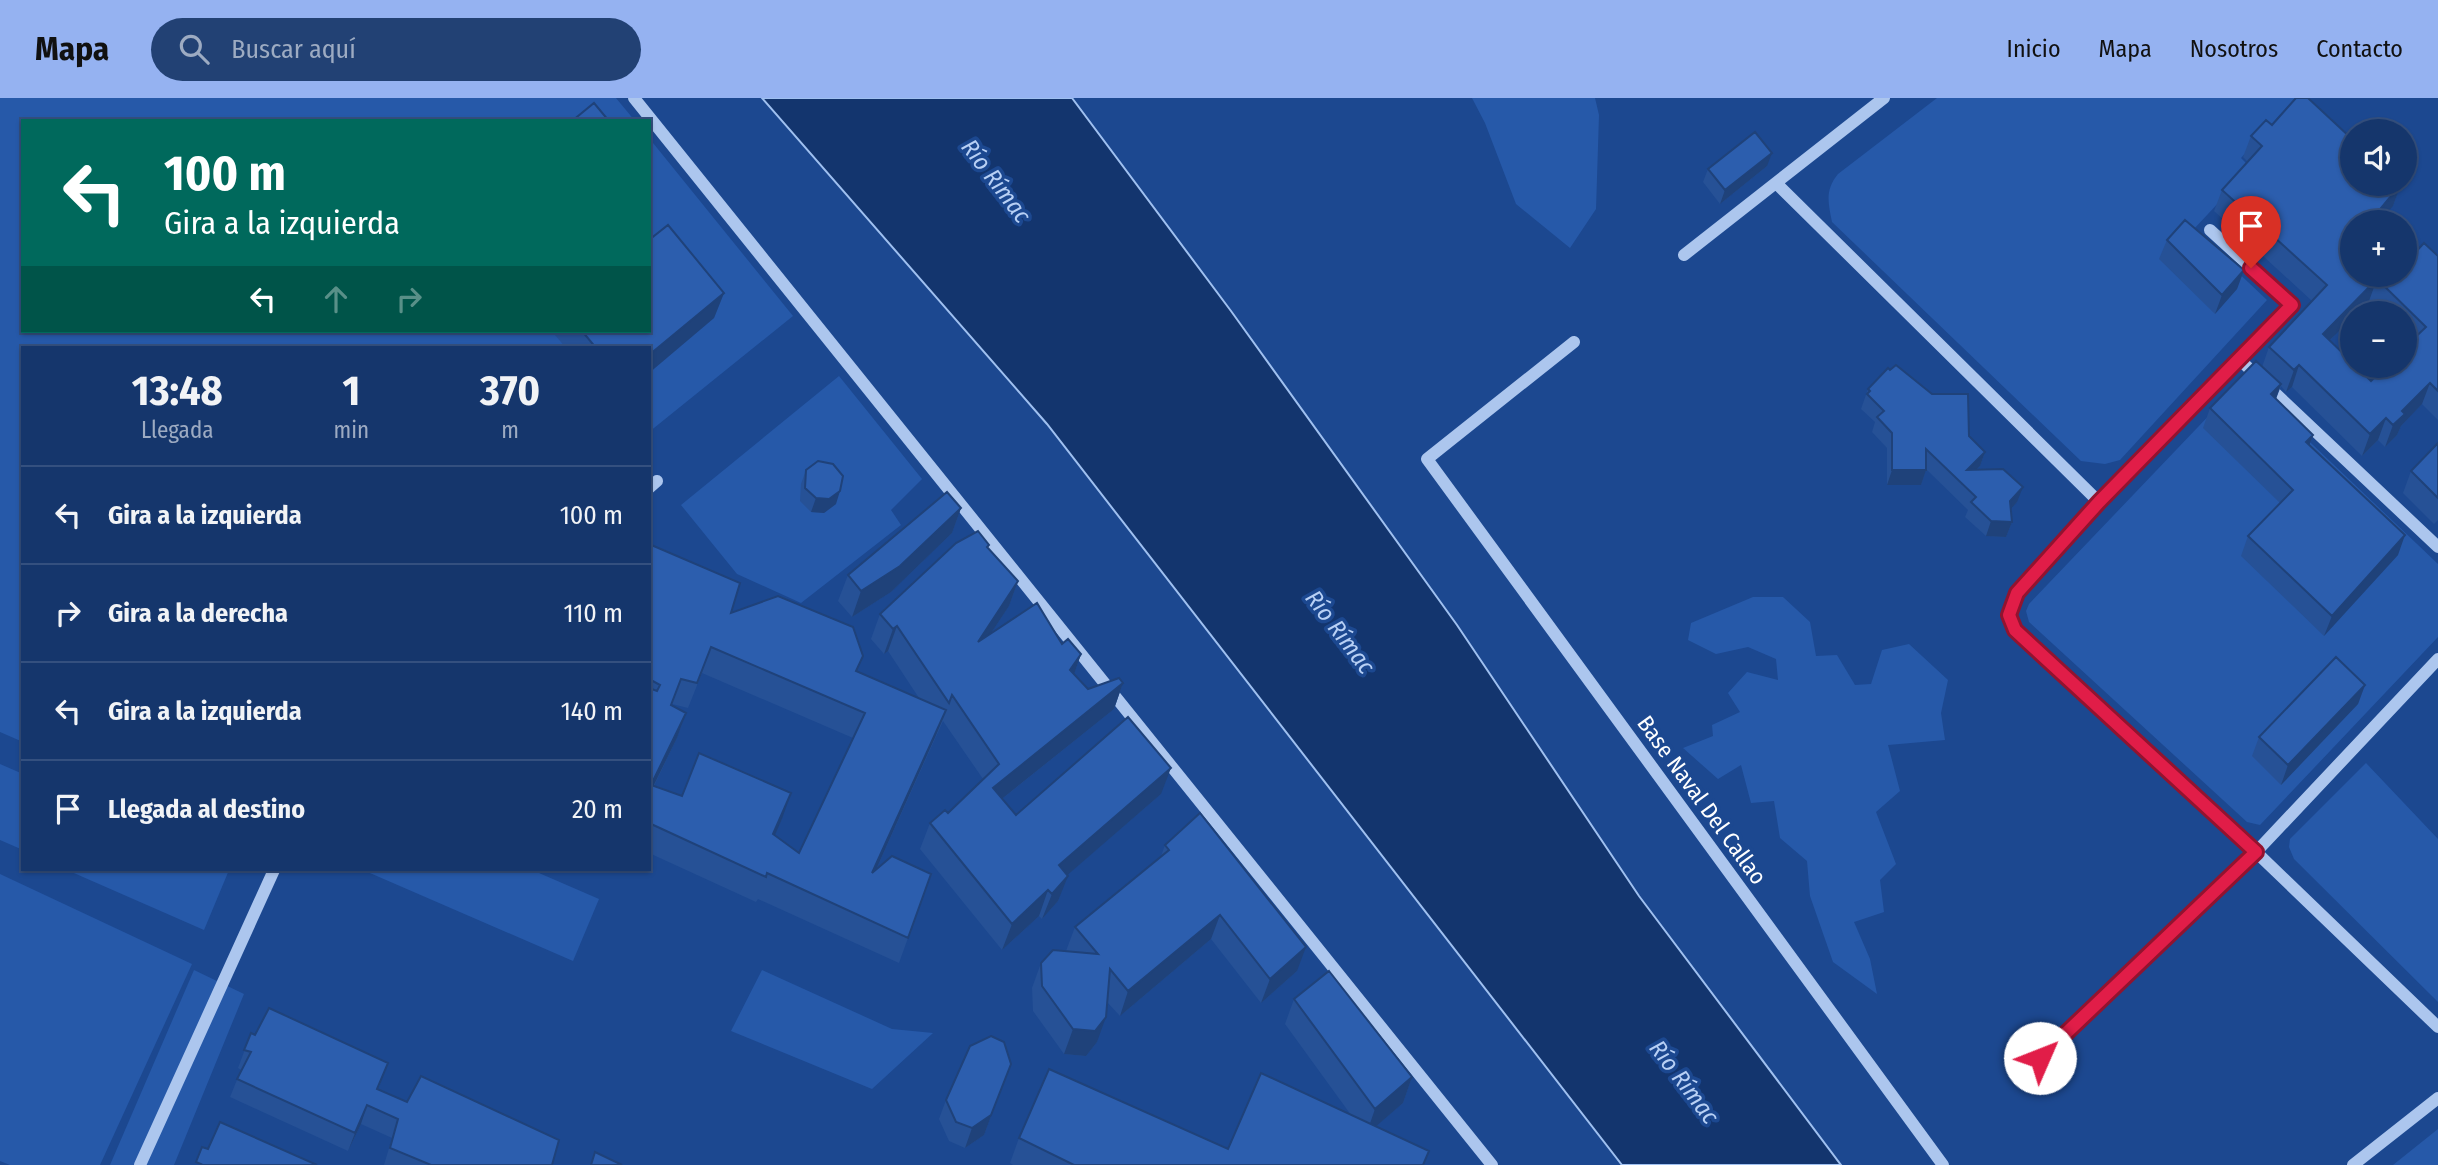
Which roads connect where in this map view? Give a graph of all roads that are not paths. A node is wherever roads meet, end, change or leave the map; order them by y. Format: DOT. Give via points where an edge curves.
graph roads {
  1 [pos="634,98"];
  2 [pos="1884,98"];
  3 [pos="651,119"];
  4 [pos="651,119"];
  5 [pos="1777,184"];
  6 [pos="2210,230"];
  7 [pos="1684,255"];
  8 [pos="1574,342"];
  9 [pos="2239,359"];
  10 [pos="2099,502"];
  11 [pos="2438,547"];
  12 [pos="2438,659"];
  13 [pos="2256,852"];
  14 [pos="274,871"];
  15 [pos="2438,1027"];
  16 [pos="2040,1058"];
  17 [pos="2438,1098"];
  18 [pos="139,1165"];
  19 [pos="1492,1165"];
  20 [pos="1943,1165"];
  21 [pos="2353,1165"];
  1 -- 3 [label="street"];
  2 -- 5 [label="street"];
  4 -- 19 [label="street"];
  5 -- 7 [label="street"];
  5 -- 10 [label="street"];
  6 -- 9 [label="street" via="2292,305"];
  8 -- 20 [label="street, Base Naval Del Callao" via="1427,459"];
  9 -- 10 [label="street"];
  9 -- 11 [label="street"];
  10 -- 13 [label="street" via="2017,593 2009,615 2015,630"];
  12 -- 13 [label="street"];
  13 -- 15 [label="street"];
  13 -- 16 [label="street"];
  14 -- 18 [label="street"];
  17 -- 21 [label="street"];
}
